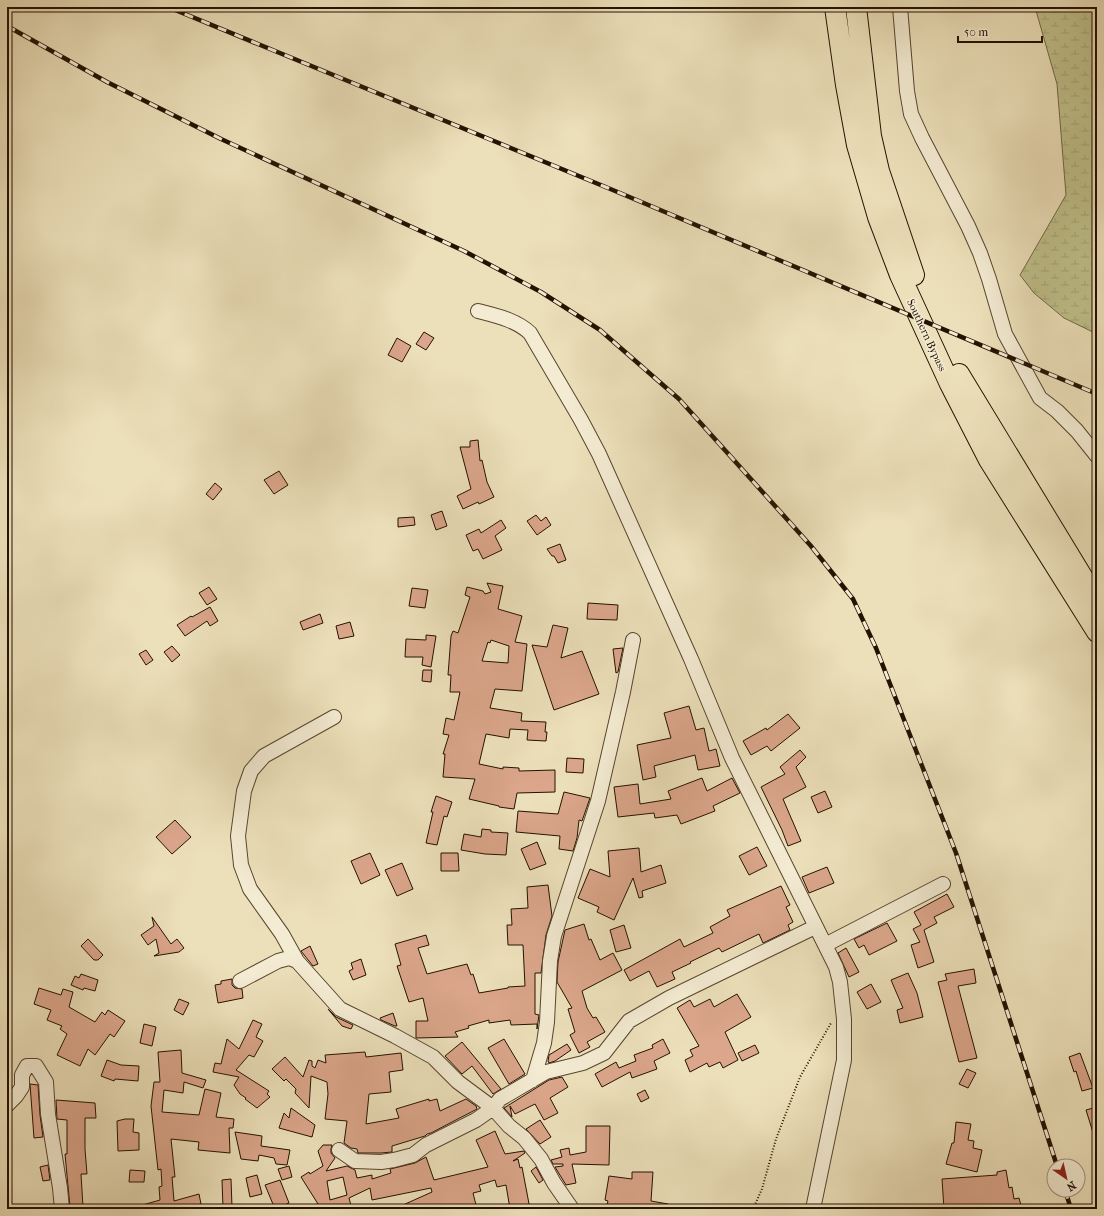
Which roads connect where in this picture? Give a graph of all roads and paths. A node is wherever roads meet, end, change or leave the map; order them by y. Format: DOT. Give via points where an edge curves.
graph roads {
  1 [pos="835,7"];
  2 [pos="856,7"];
  3 [pos="900,7"];
  4 [pos="478,311"];
  5 [pos="1097,456"];
  6 [pos="1097,601"];
  7 [pos="1097,632"];
  8 [pos="633,640"];
  9 [pos="334,717"];
  10 [pos="943,884"];
  11 [pos="815,927"];
  12 [pos="825,945"];
  13 [pos="297,961"];
  14 [pos="240,981"];
  15 [pos="844,1019"];
  16 [pos="533,1080"];
  17 [pos="7,1105"];
  18 [pos="494,1108"];
  19 [pos="339,1150"];
  20 [pos="62,1209"];
  21 [pos="572,1209"];
  22 [pos="753,1209"];
  23 [pos="813,1209"];
  1 -- 7 [label="highway, Southern Bypass" via="857,145 878,217 900,275 950,384 989,460"];
  2 -- 6 [label="highway, Southern Bypass" via="871,136 879,171 912,269 960,377"];
  3 -- 5 [label="street" via="911,114 980,253 1005,334 1040,398 1077,430"];
  4 -- 11 [label="street" via="513,322 530,333 589,433 691,659 732,758"];
  8 -- 16 [label="street" via="624,692 598,801 554,936 550,961 548,1022"];
  9 -- 13 [label="street" via="264,756 251,771 244,792 238,836 240,865 250,889 282,934"];
  10 -- 12 [label="street"];
  11 -- 12 [label="street"];
  11 -- 16 [label="street" via="669,998 629,1021 604,1053 583,1063 546,1072"];
  12 -- 15 [label="street" via="840,982"];
  13 -- 14 [label="street" via="289,958 278,961"];
  13 -- 18 [label="street" via="340,1009 433,1057 458,1082"];
  15 -- 22 [label="path" via="832,1022 800,1077"];
  15 -- 23 [label="street" via="844,1060"];
  16 -- 18 [label="street" via="500,1099"];
  17 -- 20 [label="street" via="22,1087 22,1075 27,1066 36,1066 46,1082 48,1114"];
  18 -- 19 [label="street" via="426,1145 413,1155 381,1162 355,1161"];
  18 -- 21 [label="street" via="541,1159"];
}
